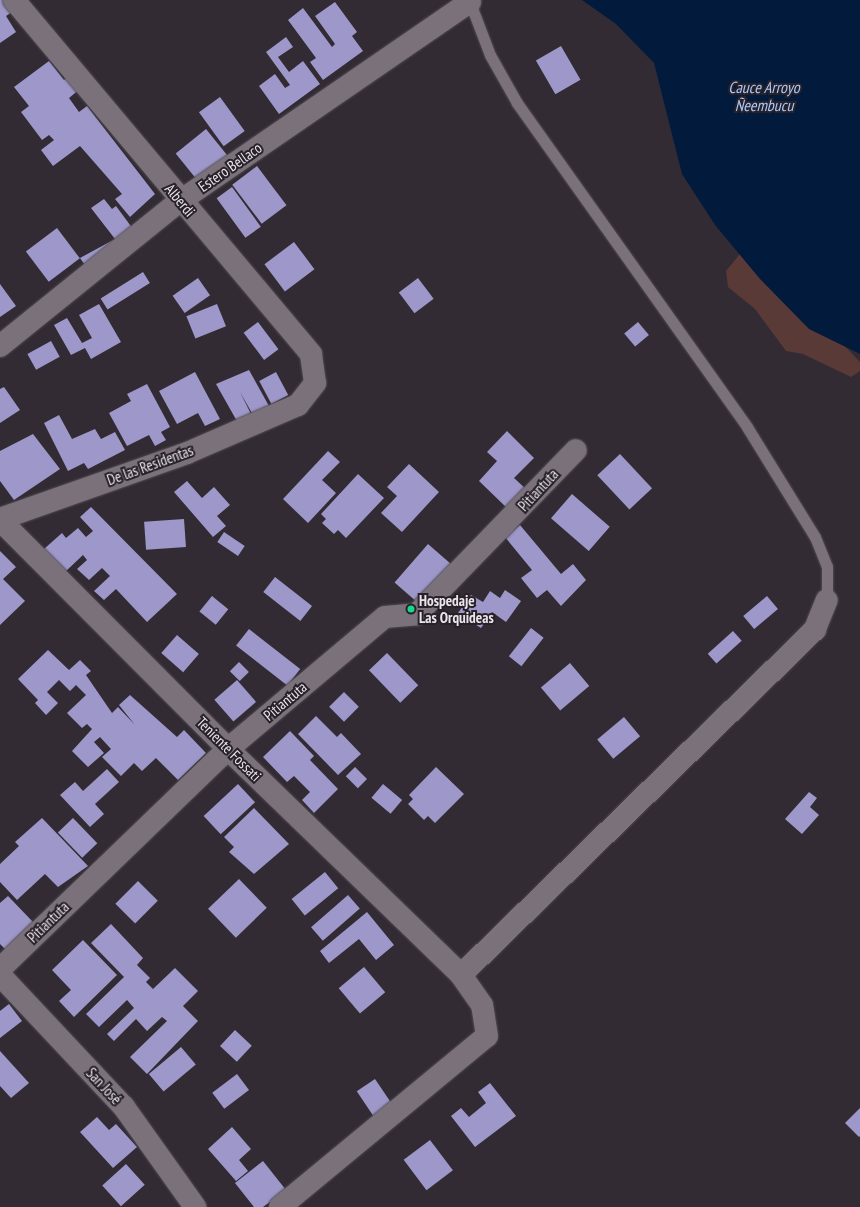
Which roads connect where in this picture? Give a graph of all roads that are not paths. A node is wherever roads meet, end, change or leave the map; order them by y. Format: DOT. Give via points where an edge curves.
graph roads {
  1 [pos="14,0"];
  2 [pos="470,1"];
  3 [pos="180,201"];
  4 [pos="0,346"];
  5 [pos="298,406"];
  6 [pos="576,450"];
  7 [pos="0,520"];
  8 [pos="827,600"];
  9 [pos="228,749"];
  10 [pos="0,969"];
  11 [pos="0,975"];
  12 [pos="460,975"];
  13 [pos="196,1207"];
  14 [pos="280,1207"];
  1 -- 3 [label="street, Alberdi"];
  2 -- 3 [label="street, Estero Bellaco"];
  2 -- 8 [label="lane" via="490,55 517,103 748,427 816,537 827,567"];
  3 -- 4 [label="street, Estero Bellaco"];
  3 -- 5 [label="street, Alberdi" via="311,354 315,383"];
  5 -- 7 [label="street, De las Residentas" via="187,452"];
  6 -- 9 [label="street, Pitiantuta" via="417,614 385,617"];
  7 -- 9 [label="street, Teniente Fossati"];
  8 -- 12 [label="street" via="815,629"];
  9 -- 10 [label="street, Pitiantuta"];
  9 -- 12 [label="street, Teniente Fossati"];
  11 -- 13 [label="street, San José" via="124,1107"];
  12 -- 14 [label="street, Teniente Fossati" via="482,1005 487,1036"];
}
